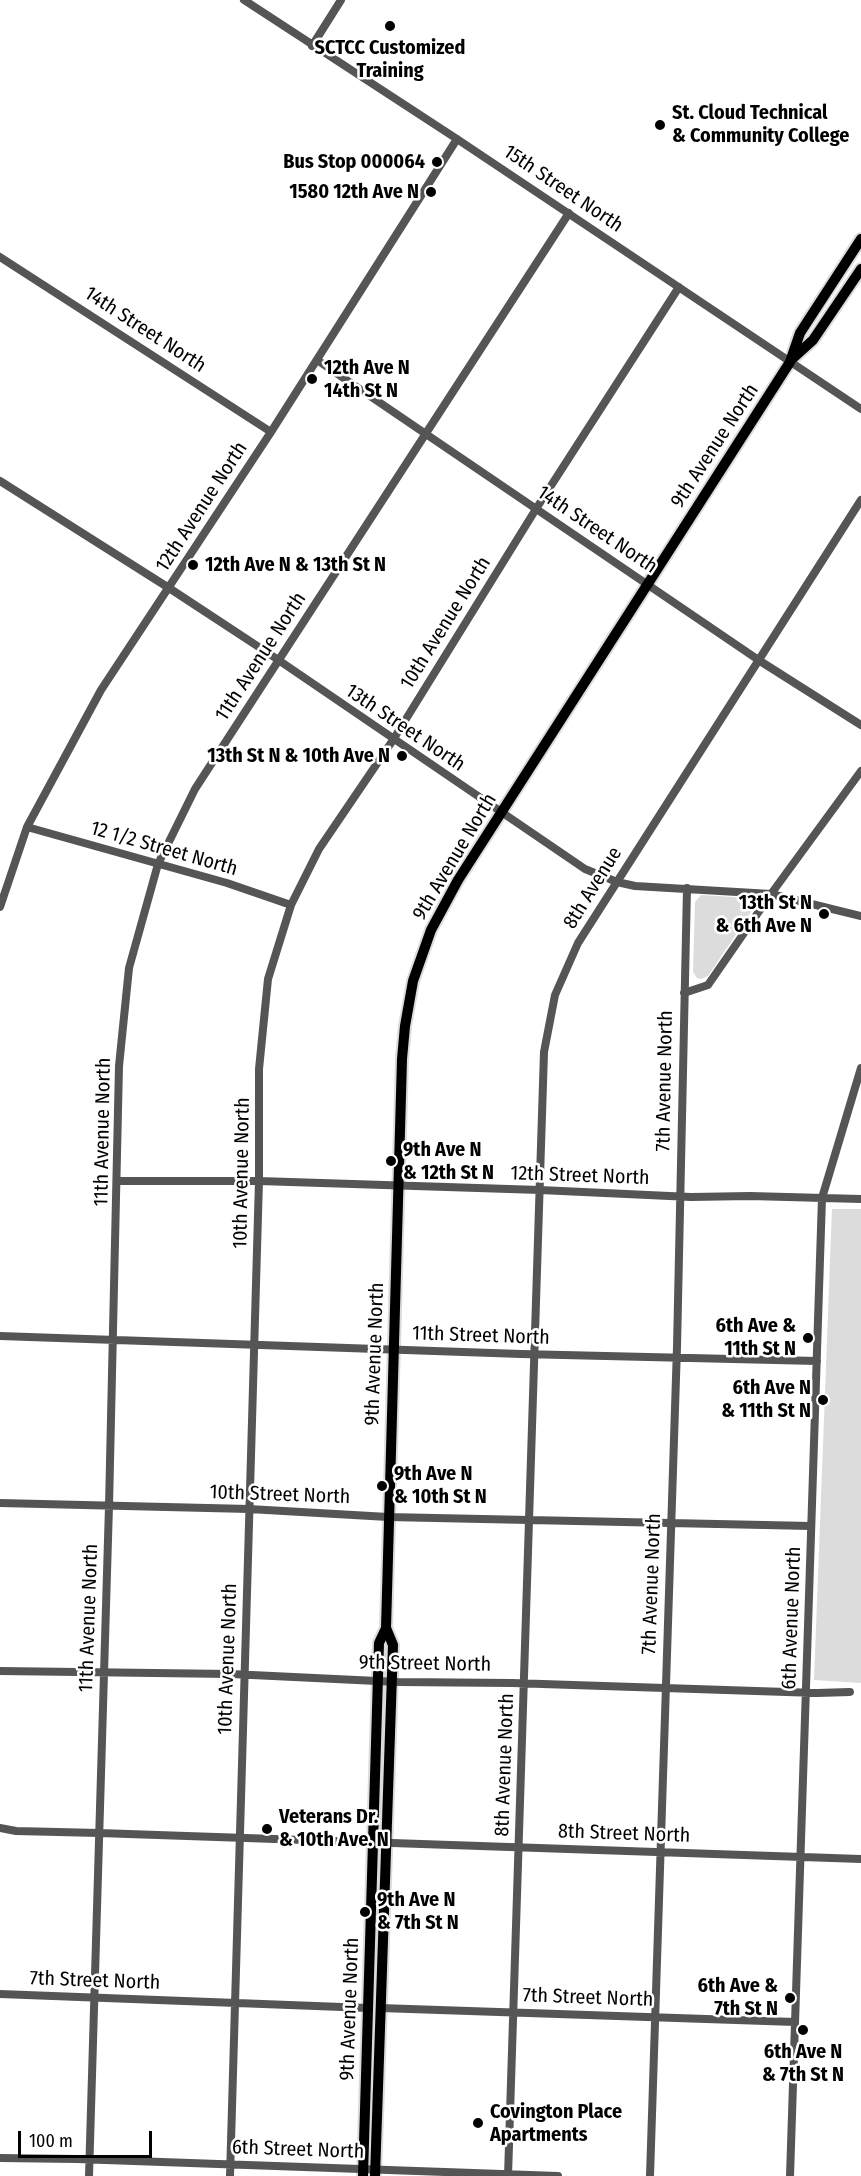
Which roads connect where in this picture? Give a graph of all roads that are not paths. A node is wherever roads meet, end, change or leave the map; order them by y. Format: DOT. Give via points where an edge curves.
graph roads {
  1 [pos="244,0"];
  2 [pos="341,0"];
  3 [pos="312,46"];
  4 [pos="457,139"];
  5 [pos="569,213"];
  6 [pos="861,239"];
  7 [pos="0,257"];
  8 [pos="861,269"];
  9 [pos="679,287"];
  10 [pos="317,360"];
  11 [pos="790,362"];
  12 [pos="861,409"];
  13 [pos="271,432"];
  14 [pos="427,434"];
  15 [pos="0,481"];
  16 [pos="861,500"];
  17 [pos="536,509"];
  18 [pos="648,584"];
  19 [pos="169,588"];
  20 [pos="279,660"];
  21 [pos="760,661"];
  22 [pos="861,725"];
  23 [pos="393,740"];
  24 [pos="861,771"];
  25 [pos="501,813"];
  26 [pos="27,827"];
  27 [pos="158,864"];
  28 [pos="616,882"];
  29 [pos="687,888"];
  30 [pos="771,894"];
  31 [pos="291,905"];
  32 [pos="0,907"];
  33 [pos="861,916"];
  34 [pos="684,993"];
  35 [pos="861,1068"];
  36 [pos="118,1181"];
  37 [pos="259,1181"];
  38 [pos="398,1185"];
  39 [pos="540,1190"];
  40 [pos="679,1197"];
  41 [pos="822,1198"];
  42 [pos="861,1199"];
  43 [pos="0,1336"];
  44 [pos="113,1340"];
  45 [pos="254,1344"];
  46 [pos="394,1350"];
  47 [pos="535,1354"];
  48 [pos="676,1357"];
  49 [pos="817,1361"];
  50 [pos="0,1503"];
  51 [pos="109,1506"];
  52 [pos="249,1509"];
  53 [pos="388,1517"];
  54 [pos="530,1520"];
  55 [pos="671,1523"];
  56 [pos="811,1526"];
  57 [pos="386,1628"];
  58 [pos="0,1671"];
  59 [pos="104,1674"];
  60 [pos="244,1675"];
  61 [pos="378,1681"];
  62 [pos="391,1681"];
  63 [pos="524,1683"];
  64 [pos="666,1689"];
  65 [pos="850,1692"];
  66 [pos="806,1693"];
  67 [pos="0,1828"];
  68 [pos="99,1833"];
  69 [pos="240,1838"];
  70 [pos="373,1842"];
  71 [pos="386,1843"];
  72 [pos="519,1847"];
  73 [pos="660,1852"];
  74 [pos="801,1857"];
  75 [pos="861,1858"];
  76 [pos="0,1994"];
  77 [pos="94,1998"];
  78 [pos="235,2002"];
  79 [pos="374,2008"];
  80 [pos="513,2012"];
  81 [pos="655,2017"];
  82 [pos="795,2022"];
  83 [pos="0,2158"];
  84 [pos="90,2160"];
  85 [pos="230,2164"];
  86 [pos="363,2172"];
  87 [pos="375,2173"];
  88 [pos="508,2175"];
  89 [pos="89,2176"];
  90 [pos="230,2176"];
  91 [pos="558,2176"];
  92 [pos="650,2176"];
  93 [pos="790,2176"];
  1 -- 3 [label="street, 15th Street North"];
  2 -- 3 [label="street"];
  3 -- 4 [label="street, 15th Street North"];
  4 -- 5 [label="street, 15th Street North"];
  4 -- 10 [label="street, 12th Avenue North"];
  5 -- 9 [label="street, 15th Street North"];
  5 -- 14 [label="street, 11th Avenue North"];
  6 -- 11 [label="main road, 9th Avenue North" via="800,333"];
  7 -- 13 [label="street, 14th Street North"];
  8 -- 11 [label="main road, 9th Avenue North" via="813,340"];
  9 -- 11 [label="street, 15th Street North"];
  9 -- 17 [label="street, 10th Avenue North"];
  10 -- 13 [label="street, 12th Avenue North"];
  10 -- 14 [label="street, 14th Street North"];
  11 -- 12 [label="street, 15th Street North"];
  11 -- 18 [label="main road, 9th Avenue North"];
  13 -- 19 [label="street, 12th Avenue North"];
  14 -- 17 [label="street, 14th Street North"];
  14 -- 20 [label="street, 11th Avenue North"];
  15 -- 19 [label="street, 13th Street North"];
  16 -- 21 [label="street, 8th Avenue"];
  17 -- 18 [label="street, 14th Street North"];
  17 -- 23 [label="street, 10th Avenue North"];
  18 -- 21 [label="street, 14th Street North"];
  18 -- 25 [label="main road, 9th Avenue North"];
  19 -- 20 [label="street, 13th Street North"];
  19 -- 26 [label="street, 12th Avenue North" via="101,690"];
  20 -- 23 [label="street, 13th Street North"];
  20 -- 27 [label="street, 11th Avenue North" via="195,789"];
  21 -- 22 [label="street, 14th Street North"];
  21 -- 28 [label="street, 8th Avenue"];
  23 -- 25 [label="street, 13th Street North"];
  23 -- 31 [label="street, 10th Avenue North" via="319,849"];
  24 -- 30 [label="street, 7th Avenue North"];
  25 -- 28 [label="street, 13th Street North" via="585,869"];
  25 -- 38 [label="main road, 9th Avenue North" via="431,930 413,981 402,1059"];
  26 -- 27 [label="street, 12 1/2 Street North"];
  26 -- 32 [label="street, 12th Avenue North"];
  27 -- 31 [label="street, 12 1/2 Street North"];
  27 -- 36 [label="street, 11th Avenue North" via="129,968 119,1066"];
  28 -- 29 [label="street, 13th Street North"];
  28 -- 39 [label="street, 8th Avenue" via="578,942 555,995 544,1052"];
  29 -- 30 [label="street, 13th Street North"];
  29 -- 34 [label="street, 7th Avenue North"];
  30 -- 33 [label="street, 13th Street North"];
  30 -- 34 [label="street, 7th Avenue North" via="708,985"];
  31 -- 37 [label="street, 10th Avenue North" via="268,979 259,1069"];
  34 -- 40 [label="street, 7th Avenue North"];
  35 -- 41 [label="street, 6th Avenue North"];
  36 -- 37 [label="street, 12th Street North"];
  36 -- 44 [label="street, 11th Avenue North"];
  37 -- 38 [label="street, 12th Street North"];
  37 -- 45 [label="street, 10th Avenue North"];
  38 -- 39 [label="street, 12th Street North"];
  38 -- 46 [label="main road, 9th Avenue North"];
  39 -- 40 [label="street, 12th Street North"];
  39 -- 47 [label="street, 8th Avenue"];
  40 -- 41 [label="street, 12th Street North"];
  40 -- 48 [label="street, 7th Avenue North"];
  41 -- 42 [label="street, 12th Street North"];
  41 -- 49 [label="street, 6th Avenue North"];
  43 -- 44 [label="street, 11th Street North"];
  44 -- 45 [label="street, 11th Street North"];
  44 -- 51 [label="street, 11th Avenue North"];
  45 -- 46 [label="street, 11th Street North"];
  45 -- 52 [label="street, 10th Avenue North"];
  46 -- 47 [label="street, 11th Street North"];
  46 -- 53 [label="main road, 9th Avenue North"];
  47 -- 48 [label="street, 11th Street North"];
  47 -- 54 [label="street, 8th Avenue North"];
  48 -- 49 [label="street, 11th Street North"];
  48 -- 55 [label="street, 7th Avenue North"];
  49 -- 56 [label="street, 6th Avenue North"];
  50 -- 51 [label="street, 10th Street North"];
  51 -- 52 [label="street, 10th Street North"];
  51 -- 59 [label="street, 11th Avenue North"];
  52 -- 53 [label="street, 10th Street North"];
  52 -- 60 [label="street, 10th Avenue North"];
  53 -- 54 [label="street, 10th Street North"];
  53 -- 57 [label="main road, 9th Avenue North"];
  54 -- 55 [label="street, 10th Street North"];
  54 -- 63 [label="street, 8th Avenue North"];
  55 -- 56 [label="street, 10th Street North"];
  55 -- 64 [label="street, 7th Avenue North"];
  56 -- 66 [label="street, 6th Avenue North"];
  57 -- 61 [label="main road, 9th Avenue North" via="379,1643"];
  57 -- 62 [label="main road, 9th Avenue North" via="393,1645"];
  58 -- 59 [label="street, 9th Street North"];
  59 -- 60 [label="street, 9th Street North"];
  59 -- 68 [label="street, 11th Avenue North"];
  60 -- 61 [label="street, 9th Street North"];
  60 -- 69 [label="street, 10th Avenue North"];
  61 -- 62 [label="street, 9th Street North"];
  61 -- 70 [label="main road, 9th Avenue North"];
  62 -- 63 [label="street, 9th Street North"];
  62 -- 71 [label="main road, 9th Avenue North"];
  63 -- 64 [label="street, 9th Street North"];
  63 -- 72 [label="street, 8th Avenue North"];
  64 -- 66 [label="street, 9th Street North"];
  64 -- 73 [label="street, 7th Avenue North"];
  65 -- 66 [label="street, 9th Street North"];
  66 -- 74 [label="street, 6th Avenue North"];
  67 -- 68 [label="street, 8th Street North" via="16,1832"];
  68 -- 69 [label="street, 8th Street North"];
  68 -- 77 [label="street, 11th Avenue North"];
  69 -- 70 [label="street, 8th Street North"];
  69 -- 78 [label="street, 10th Avenue North"];
  70 -- 71 [label="street, 8th Street North"];
  70 -- 79 [label="main road, 9th Avenue North"];
  71 -- 72 [label="street, 8th Street North"];
  71 -- 79 [label="main road, 9th Avenue North"];
  72 -- 73 [label="street, 8th Street North"];
  72 -- 80 [label="street, 8th Avenue North"];
  73 -- 74 [label="street, 8th Street North"];
  73 -- 81 [label="street, 7th Avenue North"];
  74 -- 75 [label="street, 8th Street North"];
  74 -- 82 [label="street, 6th Avenue North"];
  76 -- 77 [label="street, 7th Street North"];
  77 -- 78 [label="street, 7th Street North"];
  77 -- 84 [label="street, 11th Avenue North"];
  78 -- 79 [label="street, 7th Street North"];
  78 -- 85 [label="street, 10th Avenue North"];
  79 -- 80 [label="street, 7th Street North"];
  79 -- 86 [label="main road, 9th Avenue North"];
  79 -- 87 [label="main road, 9th Avenue North"];
  80 -- 81 [label="street, 7th Street North"];
  80 -- 88 [label="street, 8th Avenue North"];
  81 -- 82 [label="street, 7th Street North"];
  81 -- 92 [label="street, 7th Avenue North"];
  82 -- 93 [label="street, 6th Avenue North"];
  83 -- 84 [label="street, 6th Street North"];
  84 -- 85 [label="street, 6th Street North"];
  84 -- 89 [label="street, 11th Avenue North"];
  85 -- 86 [label="street, 6th Street North"];
  85 -- 90 [label="street, 10th Avenue North"];
  86 -- 87 [label="street, 6th Street North"];
  87 -- 88 [label="street, 6th Street North"];
  88 -- 91 [label="street, 6th Street North"];
}
